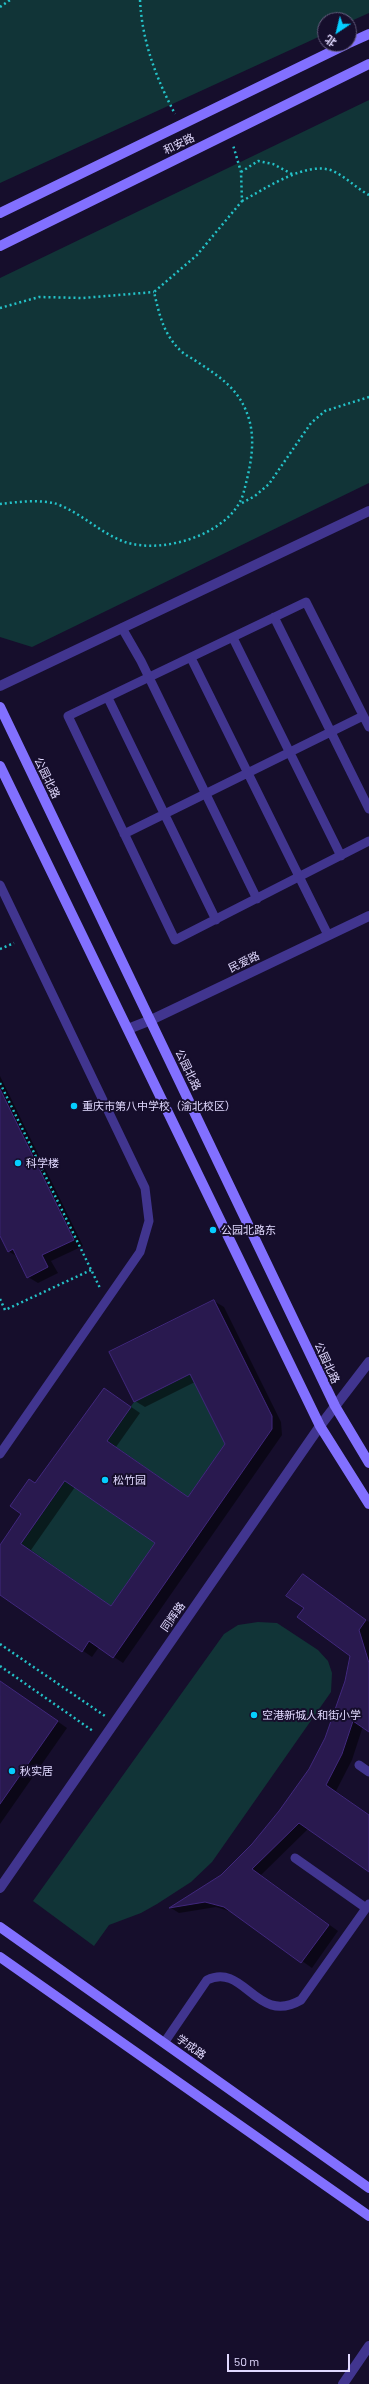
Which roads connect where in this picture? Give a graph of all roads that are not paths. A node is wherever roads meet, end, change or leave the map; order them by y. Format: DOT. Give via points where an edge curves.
graph roads {
  1 [pos="369,34"];
  2 [pos="357,40"];
  3 [pos="332,52"];
  4 [pos="369,64"];
  5 [pos="0,213"];
  6 [pos="0,246"];
  7 [pos="369,511"];
  8 [pos="274,617"];
  9 [pos="122,628"];
  10 [pos="233,638"];
  11 [pos="191,658"];
  12 [pos="149,678"];
  13 [pos="0,686"];
  14 [pos="108,698"];
  15 [pos="0,707"];
  16 [pos="363,716"];
  17 [pos="369,728"];
  18 [pos="331,732"];
  19 [pos="289,751"];
  20 [pos="0,766"];
  21 [pos="248,773"];
  22 [pos="206,793"];
  23 [pos="369,809"];
  24 [pos="164,814"];
  25 [pos="124,834"];
  26 [pos="369,841"];
  27 [pos="341,856"];
  28 [pos="299,878"];
  29 [pos="0,885"];
  30 [pos="257,899"];
  31 [pos="369,916"];
  32 [pos="216,920"];
  33 [pos="328,935"];
  34 [pos="151,1020"];
  35 [pos="128,1029"];
  36 [pos="369,1362"];
  37 [pos="335,1406"];
  38 [pos="320,1426"];
  39 [pos="0,1454"];
  40 [pos="369,1462"];
  41 [pos="369,1504"];
  42 [pos="359,1765"];
  43 [pos="369,1772"];
  44 [pos="295,1858"];
  45 [pos="0,1888"];
  46 [pos="368,1906"];
  47 [pos="0,1927"];
  48 [pos="0,1957"];
  49 [pos="164,2043"];
  50 [pos="369,2188"];
  51 [pos="369,2216"];
  52 [pos="369,2346"];
  53 [pos="343,2384"];
  1 -- 2 [label="main road, 和安路"];
  3 -- 5 [label="main road, 和安路"];
  4 -- 6 [label="main road, 和安路"];
  7 -- 9 [label="street"];
  8 -- 10 [label="lane"];
  8 -- 16 [label="lane" via="306,602"];
  8 -- 18 [label="lane"];
  9 -- 12 [label="lane"];
  9 -- 13 [label="street"];
  10 -- 11 [label="lane"];
  10 -- 19 [label="lane"];
  11 -- 12 [label="lane"];
  11 -- 21 [label="lane"];
  12 -- 14 [label="lane"];
  12 -- 22 [label="lane"];
  14 -- 24 [label="lane"];
  14 -- 25 [label="lane" via="68,716"];
  15 -- 34 [label="main road, 公园北路"];
  16 -- 17 [label="lane"];
  16 -- 18 [label="lane"];
  18 -- 19 [label="lane"];
  18 -- 23 [label="lane"];
  19 -- 21 [label="lane"];
  19 -- 27 [label="lane"];
  20 -- 35 [label="main road"];
  21 -- 22 [label="lane"];
  21 -- 28 [label="lane"];
  22 -- 24 [label="lane"];
  22 -- 30 [label="lane"];
  24 -- 25 [label="lane"];
  24 -- 32 [label="lane"];
  25 -- 32 [label="lane" via="175,940"];
  26 -- 27 [label="lane"];
  27 -- 28 [label="lane"];
  28 -- 30 [label="lane"];
  28 -- 33 [label="lane"];
  29 -- 39 [label="lane" via="145,1188 149,1221 140,1252"];
  30 -- 32 [label="lane"];
  31 -- 33 [label="street, 民爱路"];
  33 -- 34 [label="street, 民爱路"];
  34 -- 35 [label="street, 民爱路"];
  34 -- 37 [label="main road, 公园北路"];
  35 -- 38 [label="main road"];
  36 -- 37 [label="street, 同辉路"];
  37 -- 38 [label="street, 同辉路"];
  37 -- 40 [label="main road, 公园北路"];
  38 -- 41 [label="main road"];
  38 -- 45 [label="street, 同辉路"];
  42 -- 43 [label="lane"];
  44 -- 46 [label="lane"];
  46 -- 49 [label="lane" via="301,2000 291,2006 277,2007 266,2003 229,1977 217,1976 207,1980"];
  47 -- 49 [label="main road, 学成路"];
  48 -- 51 [label="main road"];
  49 -- 50 [label="main road, 学成路"];
  52 -- 53 [label="street"];
}
